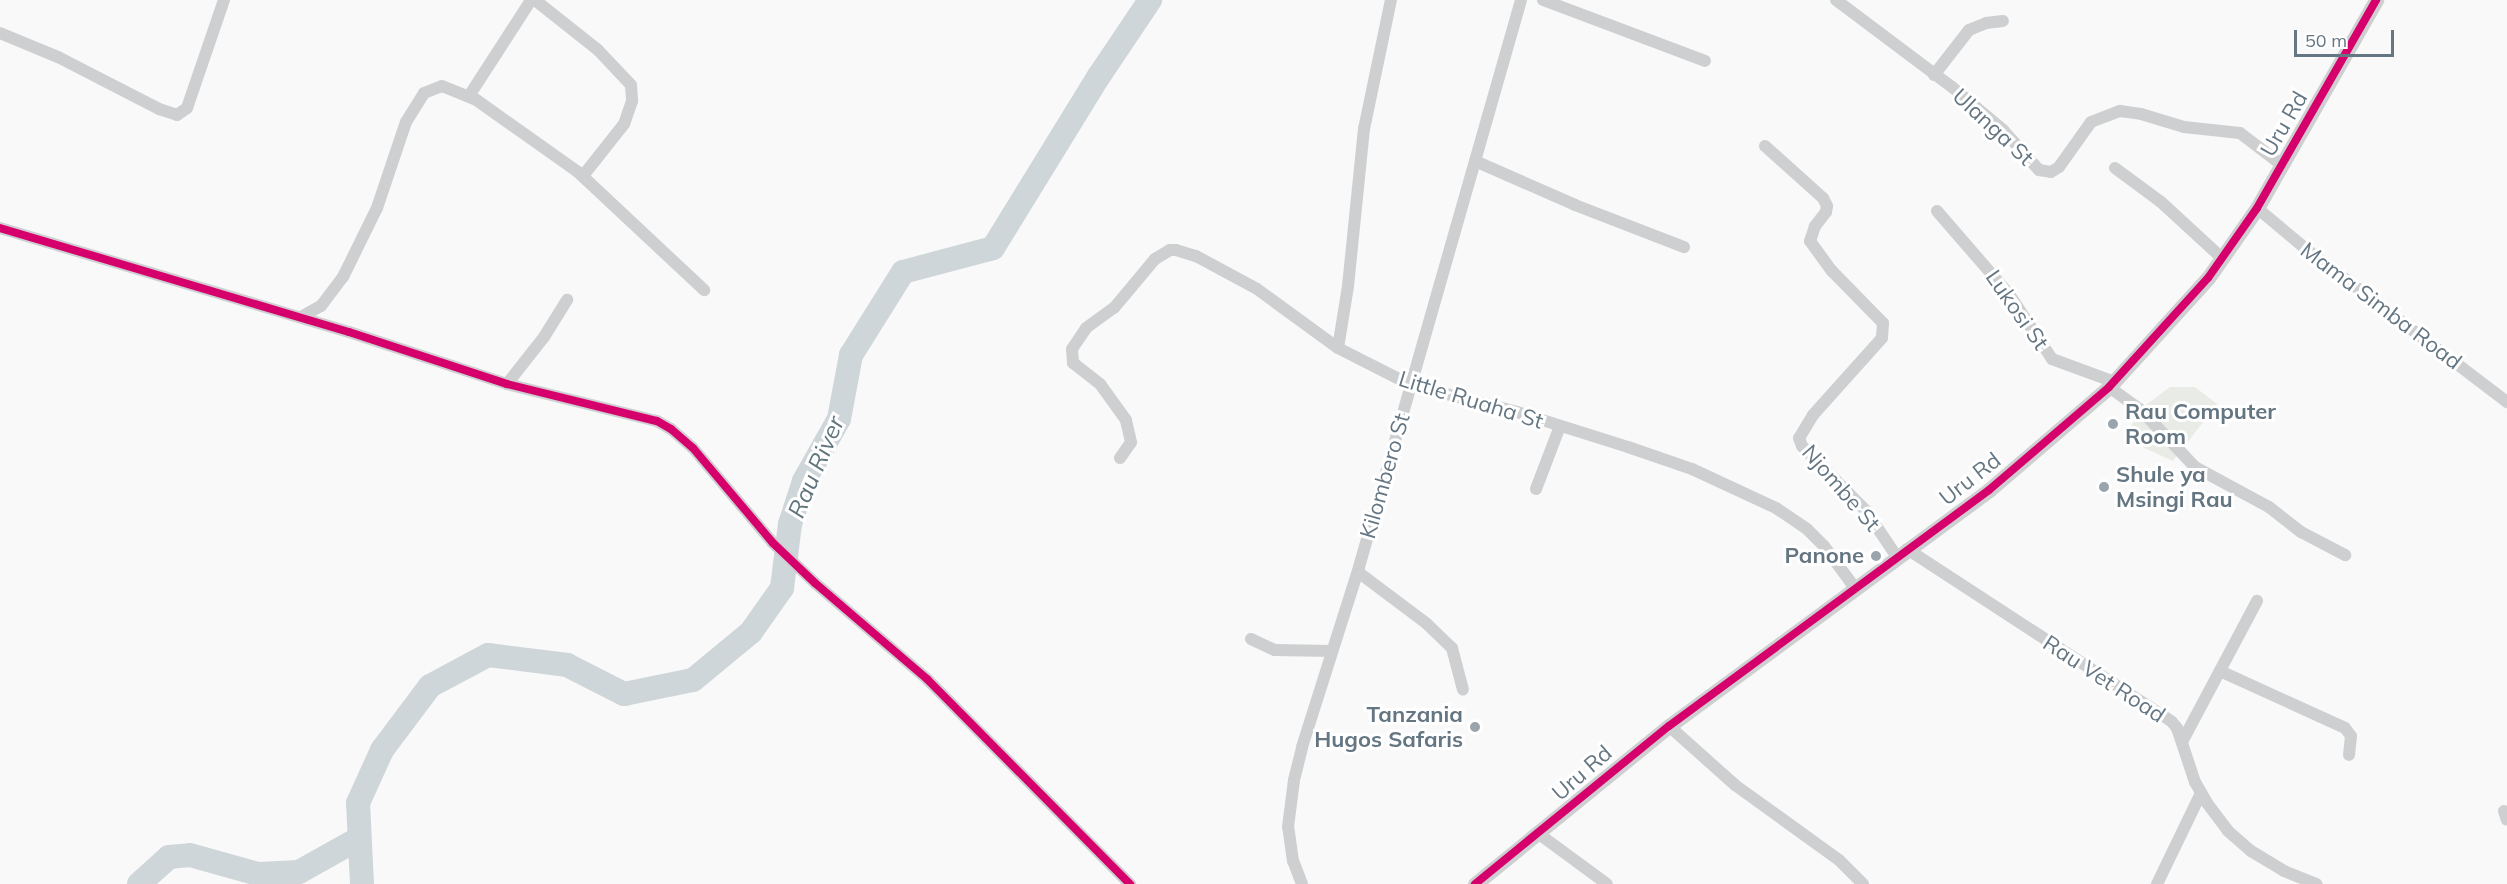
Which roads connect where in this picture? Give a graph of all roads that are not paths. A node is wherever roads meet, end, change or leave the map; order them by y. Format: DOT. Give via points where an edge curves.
graph roads {
  1 [pos="224,0"];
  2 [pos="533,0"];
  3 [pos="1391,0"];
  4 [pos="1521,0"];
  5 [pos="1543,0"];
  6 [pos="1836,0"];
  7 [pos="2376,0"];
  8 [pos="2003,21"];
  9 [pos="0,33"];
  10 [pos="1705,61"];
  11 [pos="1934,75"];
  12 [pos="469,96"];
  13 [pos="1765,146"];
  14 [pos="1475,161"];
  15 [pos="2282,165"];
  16 [pos="2115,168"];
  17 [pos="583,176"];
  18 [pos="2257,208"];
  19 [pos="1936,211"];
  20 [pos="0,228"];
  21 [pos="1684,247"];
  22 [pos="2222,258"];
  23 [pos="704,290"];
  24 [pos="567,300"];
  25 [pos="301,317"];
  26 [pos="1338,348"];
  27 [pos="507,384"];
  28 [pos="1411,385"];
  29 [pos="2112,385"];
  30 [pos="2507,402"];
  31 [pos="1560,426"];
  32 [pos="1119,458"];
  33 [pos="1536,489"];
  34 [pos="1902,553"];
  35 [pos="2345,555"];
  36 [pos="1358,572"];
  37 [pos="1855,588"];
  38 [pos="2257,601"];
  39 [pos="1251,639"];
  40 [pos="1332,651"];
  41 [pos="2220,671"];
  42 [pos="1463,690"];
  43 [pos="1669,726"];
  44 [pos="2182,742"];
  45 [pos="2349,755"];
  46 [pos="2201,793"];
  47 [pos="1539,834"];
  48 [pos="1130,884"];
  49 [pos="1302,884"];
  50 [pos="1475,884"];
  51 [pos="1607,884"];
  52 [pos="1863,884"];
  53 [pos="2157,884"];
  54 [pos="2316,884"];
  1 -- 9 [label="street" via="187,108 177,115 159,110 66,60"];
  2 -- 12 [label="street"];
  2 -- 17 [label="street" via="598,50 631,85 632,101 624,123"];
  3 -- 26 [label="street" via="1364,129"];
  4 -- 14 [label="street, Kilombero St"];
  5 -- 10 [label="street"];
  6 -- 11 [label="street, Ulanga St"];
  7 -- 15 [label="street, Uru Rd"];
  8 -- 11 [label="street" via="1969,30"];
  11 -- 15 [label="street, Ulanga St" via="2003,130 2043,171 2051,172 2063,164 2091,122 2120,111 2184,127 2240,133"];
  12 -- 17 [label="street"];
  12 -- 25 [label="street" via="442,86 424,93 414,106 377,208 343,277 321,306"];
  13 -- 34 [label="street, Njombe St" via="1824,198 1826,212 1810,240 1832,271 1883,323 1882,338 1813,415 1799,438 1802,446"];
  14 -- 21 [label="street"];
  14 -- 28 [label="street, Kilombero St"];
  15 -- 18 [label="street, Uru Rd"];
  16 -- 22 [label="street" via="2161,202"];
  17 -- 23 [label="street"];
  18 -- 22 [label="street, Uru Rd"];
  18 -- 30 [label="street, Mama Simba Road"];
  19 -- 29 [label="street, Lukosi St" via="2009,294 2052,359"];
  20 -- 25 [label="street"];
  22 -- 29 [label="street, Uru Rd"];
  24 -- 27 [label="street"];
  25 -- 27 [label="street"];
  26 -- 28 [label="street, Little Ruaha St"];
  26 -- 32 [label="street, Little Ruaha St" via="1257,289 1196,256 1170,250 1155,259 1114,308 1086,328 1072,349 1073,363 1100,384 1126,420 1131,442"];
  27 -- 48 [label="street" via="657,421 671,429 693,448 773,543 920,672"];
  28 -- 31 [label="street, Little Ruaha St"];
  28 -- 36 [label="street, Kilombero St"];
  29 -- 34 [label="street, Uru Rd" via="1989,490"];
  29 -- 35 [label="street, Lukosi St" via="2195,467"];
  31 -- 33 [label="street"];
  31 -- 37 [label="street, Little Ruaha St" via="1692,469 1776,508 1824,546"];
  34 -- 37 [label="street, Uru Rd"];
  34 -- 44 [label="street, Rau Vet Road" via="2166,717 2177,728"];
  36 -- 40 [label="street, Kilombero St"];
  36 -- 42 [label="street" via="1447,642 1455,656"];
  37 -- 43 [label="street, Uru Rd"];
  38 -- 41 [label="street"];
  39 -- 40 [label="street" via="1275,650"];
  40 -- 49 [label="street, Kilombero St" via="1302,747 1290,807 1290,848"];
  41 -- 44 [label="street"];
  41 -- 45 [label="street" via="2349,731"];
  43 -- 47 [label="street, Uru Rd"];
  43 -- 52 [label="street" via="1735,785 1839,860"];
  44 -- 46 [label="street, Rau Vet Road"];
  46 -- 53 [label="street"];
  46 -- 54 [label="street, Rau Vet Road" via="2228,831 2251,851"];
  47 -- 50 [label="street, Uru Rd"];
  47 -- 51 [label="street"];
}
